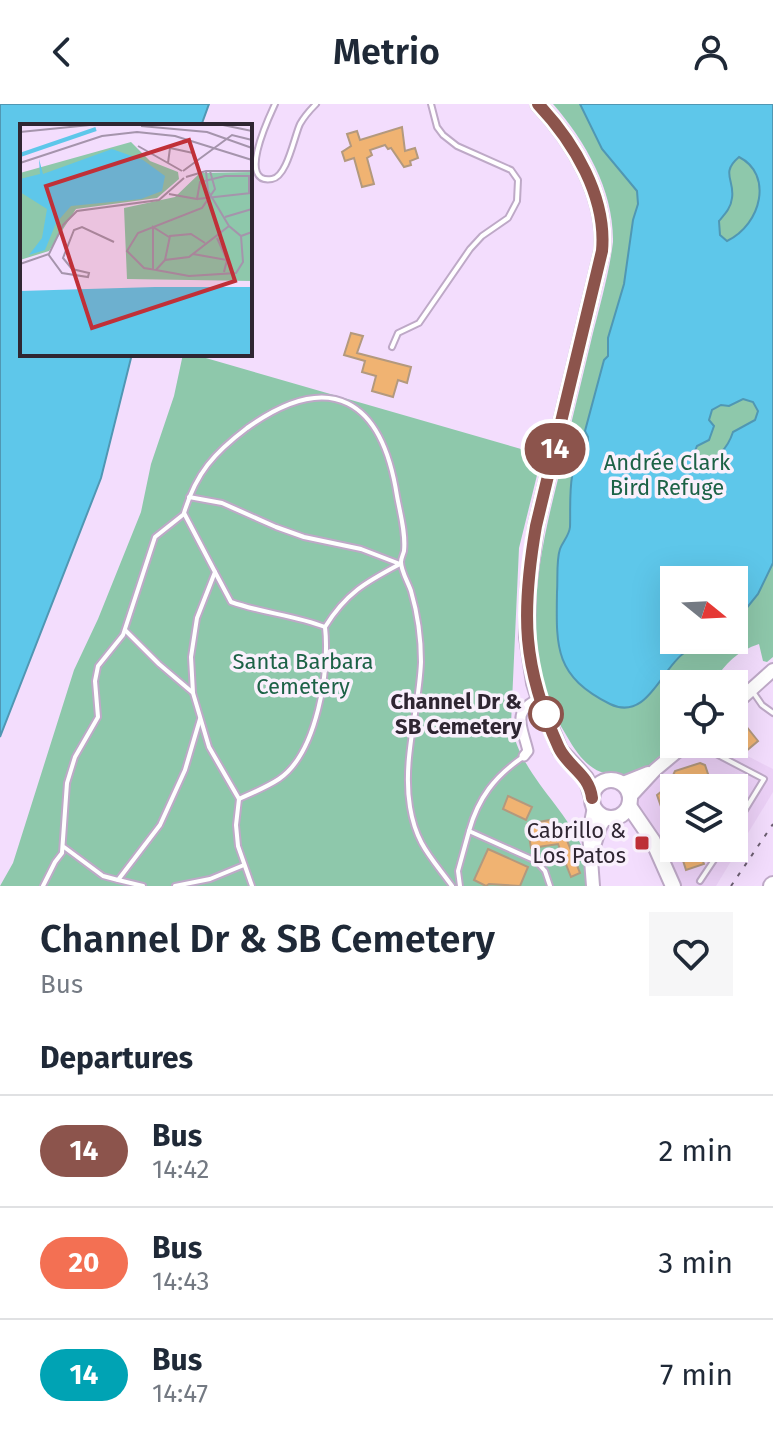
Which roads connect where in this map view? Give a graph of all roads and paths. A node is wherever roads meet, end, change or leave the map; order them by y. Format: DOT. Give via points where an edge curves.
graph roads {
  1 [pos="275,104"];
  2 [pos="316,104"];
  3 [pos="431,104"];
  4 [pos="538,104"];
  5 [pos="392,347"];
  6 [pos="189,497"];
  7 [pos="184,513"];
  8 [pos="400,564"];
  9 [pos="215,572"];
  10 [pos="325,627"];
  11 [pos="124,629"];
  12 [pos="773,670"];
  13 [pos="751,690"];
  14 [pos="193,693"];
  15 [pos="748,693"];
  16 [pos="539,699"];
  17 [pos="773,713"];
  18 [pos="201,716"];
  19 [pos="554,732"];
  20 [pos="524,756"];
  21 [pos="669,758"];
  22 [pos="724,758"];
  23 [pos="623,791"];
  24 [pos="239,799"];
  25 [pos="593,802"];
  26 [pos="748,805"];
  27 [pos="609,818"];
  28 [pos="469,831"];
  29 [pos="63,847"];
  30 [pos="593,853"];
  31 [pos="658,855"];
  32 [pos="713,862"];
  33 [pos="244,865"];
  34 [pos="118,880"];
  35 [pos="700,881"];
  36 [pos="43,886"];
  37 [pos="143,886"];
  38 [pos="175,886"];
  39 [pos="252,886"];
  40 [pos="452,886"];
  41 [pos="460,886"];
  42 [pos="550,886"];
  43 [pos="593,886"];
  44 [pos="673,886"];
  1 -- 2 [label="lane" via="255,163 258,173 272,179 281,174 300,125"];
  3 -- 5 [label="lane" via="443,135 511,170 518,180 517,201 508,218 470,249 419,323 398,333"];
  4 -- 16 [label="main road" via="592,187 603,240 530,559 527,637"];
  6 -- 7 [label="lane"];
  6 -- 8 [label="lane" via="222,503 304,537"];
  6 -- 8 [label="lane" via="215,453 250,426 306,398 346,402 368,418 386,449 402,524"];
  7 -- 9 [label="lane"];
  7 -- 11 [label="lane" via="155,537"];
  8 -- 10 [label="lane" via="353,591"];
  8 -- 40 [label="lane" via="420,624 410,805 417,836"];
  9 -- 10 [label="lane" via="231,602"];
  9 -- 14 [label="lane" via="197,618"];
  10 -- 24 [label="lane" via="323,689 307,742 280,779"];
  11 -- 14 [label="lane"];
  11 -- 29 [label="lane" via="98,666 98,717 67,783"];
  12 -- 13 [label="main road"];
  13 -- 15 [label="main road"];
  13 -- 17 [label="lane"];
  14 -- 18 [label="lane"];
  16 -- 19 [label="main road"];
  16 -- 20 [label="street" via="523,706 528,751"];
  18 -- 24 [label="lane" via="209,747"];
  18 -- 34 [label="lane" via="185,770 160,825"];
  19 -- 23 [label="main road" via="584,766"];
  19 -- 25 [label="main road" via="560,750 586,778"];
  20 -- 28 [label="lane" via="485,793"];
  21 -- 23 [label="main road"];
  22 -- 26 [label="lane" via="764,779"];
  23 -- 25 [label="main road" via="595,787"];
  23 -- 27 [label="main road" via="620,816"];
  23 -- 31 [label="main road"];
  24 -- 33 [label="lane" via="236,825"];
  25 -- 27 [label="main road"];
  25 -- 30 [label="main road"];
  27 -- 30 [label="main road"];
  27 -- 31 [label="main road" via="631,825"];
  28 -- 41 [label="lane" via="458,871"];
  28 -- 42 [label="lane" via="536,861"];
  29 -- 34 [label="lane" via="103,876"];
  29 -- 36 [label="lane"];
  30 -- 43 [label="main road"];
  31 -- 44 [label="main road"];
  32 -- 35 [label="lane"];
  33 -- 38 [label="lane"];
  33 -- 39 [label="lane"];
  34 -- 37 [label="lane"];
}
